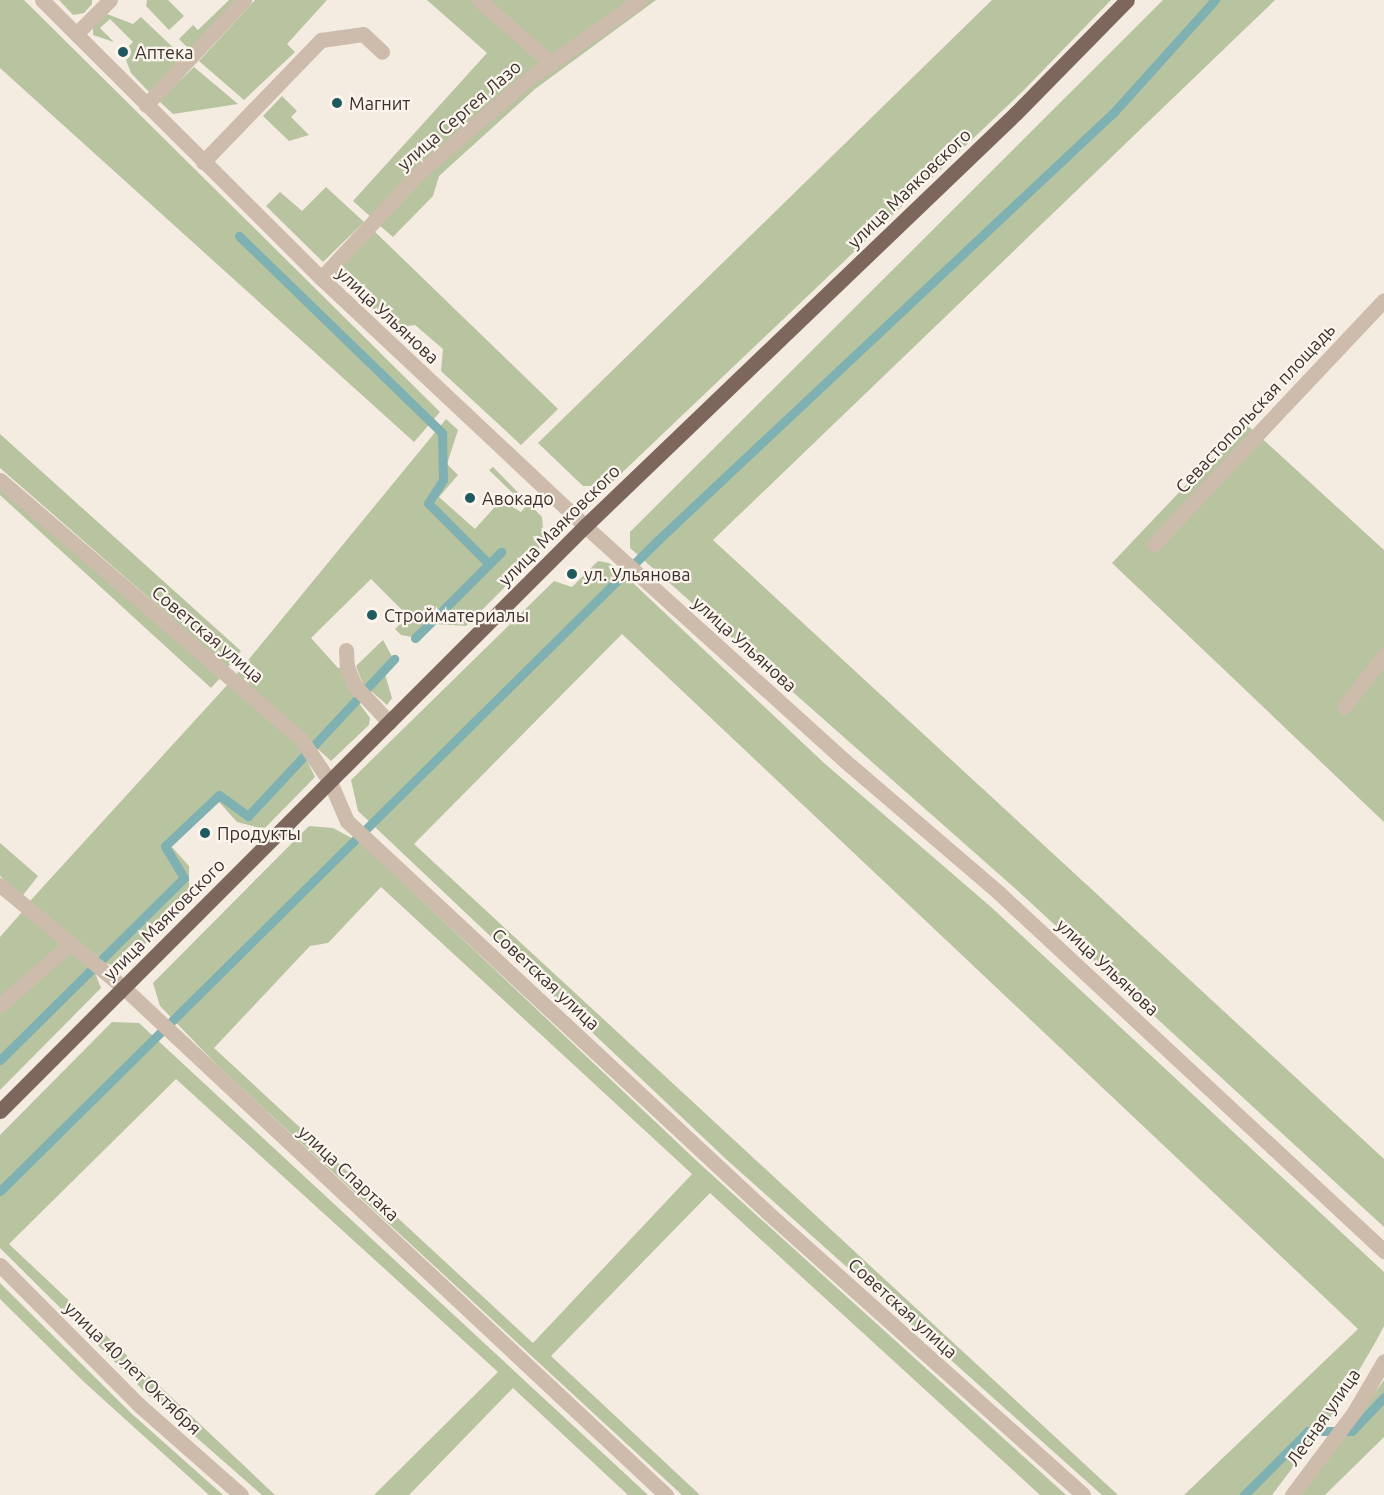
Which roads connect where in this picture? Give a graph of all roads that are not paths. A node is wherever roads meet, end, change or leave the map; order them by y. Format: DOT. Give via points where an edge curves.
graph roads {
  1 [pos="42,0"];
  2 [pos="110,0"];
  3 [pos="244,0"];
  4 [pos="479,0"];
  5 [pos="640,0"];
  6 [pos="1127,0"];
  7 [pos="76,34"];
  8 [pos="382,51"];
  9 [pos="551,63"];
  10 [pos="146,105"];
  11 [pos="203,162"];
  12 [pos="321,278"];
  13 [pos="1384,300"];
  14 [pos="0,480"];
  15 [pos="585,526"];
  16 [pos="1154,544"];
  17 [pos="346,651"];
  18 [pos="1384,655"];
  19 [pos="1344,708"];
  20 [pos="389,722"];
  21 [pos="330,782"];
  22 [pos="0,885"];
  23 [pos="70,944"];
  24 [pos="123,987"];
  25 [pos="0,1005"];
  26 [pos="0,1111"];
  27 [pos="1384,1251"];
  28 [pos="0,1265"];
  29 [pos="1384,1361"];
  30 [pos="242,1495"];
  31 [pos="666,1495"];
  32 [pos="1083,1495"];
  33 [pos="1292,1495"];
  1 -- 7 [label="street, улица Ульянова"];
  2 -- 7 [label="street"];
  3 -- 10 [label="street"];
  4 -- 9 [label="street"];
  5 -- 9 [label="street, улица Сергея Лазо"];
  6 -- 15 [label="main road, улица Маяковского" via="1016,113"];
  7 -- 10 [label="street, улица Ульянова"];
  8 -- 11 [label="street" via="363,34 321,40"];
  9 -- 12 [label="street, улица Сергея Лазо" via="419,173"];
  10 -- 11 [label="street, улица Ульянова"];
  11 -- 12 [label="street, улица Ульянова"];
  12 -- 15 [label="street, улица Ульянова"];
  13 -- 16 [label="street, Севастопольская площадь"];
  14 -- 21 [label="street, Советская улица" via="301,739"];
  15 -- 20 [label="main road, улица Маяковского"];
  15 -- 27 [label="street, улица Ульянова" via="851,766 999,893"];
  17 -- 20 [label="street" via="347,667 356,686"];
  18 -- 19 [label="street"];
  20 -- 21 [label="main road, улица Маяковского"];
  21 -- 24 [label="main road, улица Маяковского"];
  21 -- 32 [label="street, Советская улица" via="347,821 767,1212"];
  22 -- 23 [label="street, улица Спартака"];
  23 -- 24 [label="street, улица Спартака"];
  23 -- 25 [label="street"];
  24 -- 26 [label="main road, улица Маяковского"];
  24 -- 31 [label="street, улица Спартака"];
  28 -- 30 [label="street, улица 40 лет Октября" via="139,1405"];
  29 -- 33 [label="street, Лесная улица" via="1354,1412"];
}
